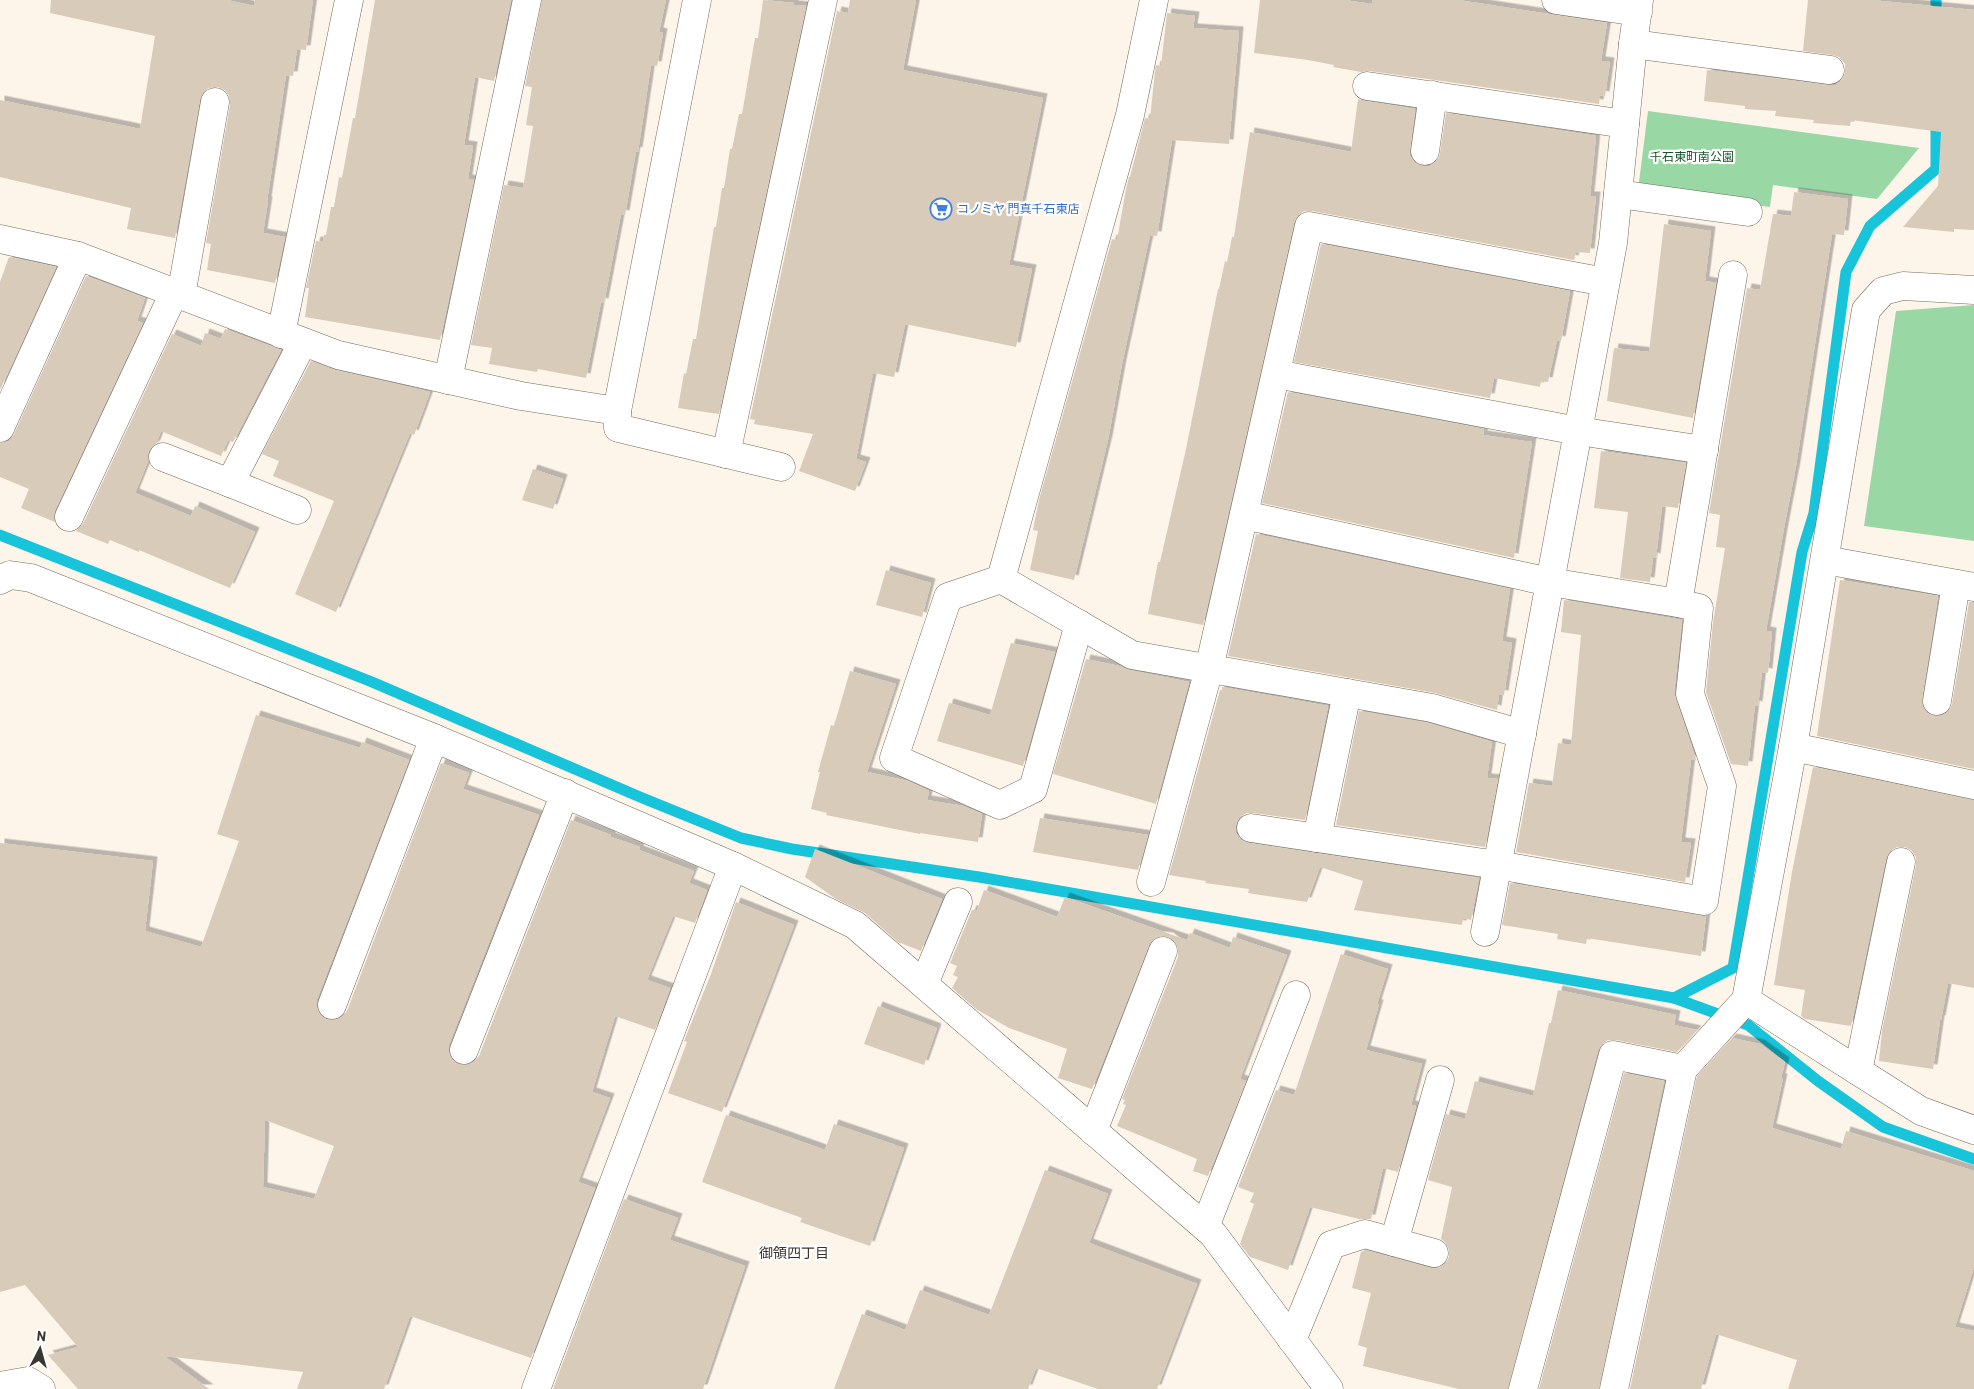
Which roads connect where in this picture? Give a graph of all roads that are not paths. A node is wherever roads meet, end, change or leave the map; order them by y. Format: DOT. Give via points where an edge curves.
graph roads {
  1 [pos="349,0"];
  2 [pos="527,0"];
  3 [pos="697,0"];
  4 [pos="823,0"];
  5 [pos="1154,0"];
  6 [pos="1556,0"];
  7 [pos="1639,6"];
  8 [pos="1632,44"];
  9 [pos="1830,70"];
  10 [pos="1367,86"];
  11 [pos="1432,96"];
  12 [pos="216,102"];
  13 [pos="1625,124"];
  14 [pos="1425,151"];
  15 [pos="1618,194"];
  16 [pos="1748,212"];
  17 [pos="0,239"];
  18 [pos="78,256"];
  19 [pos="1733,275"];
  20 [pos="1606,282"];
  21 [pos="1974,290"];
  22 [pos="178,294"];
  23 [pos="292,338"];
  24 [pos="1276,374"];
  25 [pos="448,380"];
  26 [pos="617,411"];
  27 [pos="0,428"];
  28 [pos="1578,431"];
  29 [pos="1704,450"];
  30 [pos="726,454"];
  31 [pos="163,457"];
  32 [pos="781,467"];
  33 [pos="230,483"];
  34 [pos="297,510"];
  35 [pos="1244,515"];
  36 [pos="69,516"];
  37 [pos="1825,560"];
  38 [pos="1001,579"];
  39 [pos="0,580"];
  40 [pos="1550,582"];
  41 [pos="1965,585"];
  42 [pos="1678,603"];
  43 [pos="1079,624"];
  44 [pos="1209,669"];
  45 [pos="1347,693"];
  46 [pos="1937,701"];
  47 [pos="1522,734"];
  48 [pos="434,738"];
  49 [pos="1793,747"];
  50 [pos="1974,785"];
  51 [pos="565,793"];
  52 [pos="1251,828"];
  53 [pos="1317,838"];
  54 [pos="1901,862"];
  55 [pos="1497,865"];
  56 [pos="733,866"];
  57 [pos="1151,882"];
  58 [pos="958,902"];
  59 [pos="1485,932"];
  60 [pos="1163,952"];
  61 [pos="924,984"];
  62 [pos="1296,995"];
  63 [pos="1746,1000"];
  64 [pos="332,1005"];
  65 [pos="464,1050"];
  66 [pos="1683,1070"];
  67 [pos="1858,1071"];
  68 [pos="1440,1080"];
  69 [pos="1093,1130"];
  70 [pos="1974,1130"];
  71 [pos="1205,1227"];
  72 [pos="1394,1242"];
  73 [pos="1434,1252"];
  74 [pos="1292,1340"];
  75 [pos="0,1386"];
  76 [pos="41,1389"];
  77 [pos="536,1389"];
  78 [pos="1328,1389"];
  79 [pos="1523,1389"];
  80 [pos="1614,1389"];
  1 -- 23 [label="street"];
  2 -- 25 [label="street"];
  3 -- 26 [label="street"];
  4 -- 30 [label="street"];
  5 -- 38 [label="street" via="1130,115"];
  6 -- 7 [label="street"];
  7 -- 8 [label="street"];
  8 -- 9 [label="street"];
  8 -- 13 [label="street"];
  10 -- 11 [label="street"];
  11 -- 13 [label="street"];
  11 -- 14 [label="street"];
  12 -- 22 [label="street"];
  13 -- 15 [label="street"];
  15 -- 16 [label="street"];
  15 -- 20 [label="street"];
  17 -- 18 [label="street"];
  18 -- 22 [label="street"];
  18 -- 27 [label="street"];
  19 -- 29 [label="street"];
  20 -- 24 [label="street" via="1309,226"];
  20 -- 28 [label="street"];
  21 -- 37 [label="street" via="1903,286 1883,291 1866,310"];
  22 -- 23 [label="street"];
  22 -- 36 [label="street"];
  23 -- 25 [label="street" via="338,355"];
  23 -- 33 [label="street"];
  24 -- 28 [label="street"];
  24 -- 35 [label="street"];
  25 -- 26 [label="street" via="521,396"];
  26 -- 30 [label="street" via="618,428"];
  28 -- 29 [label="street"];
  28 -- 40 [label="street"];
  29 -- 42 [label="street"];
  30 -- 32 [label="street"];
  31 -- 33 [label="street"];
  33 -- 34 [label="street"];
  35 -- 40 [label="street"];
  35 -- 44 [label="street"];
  37 -- 41 [label="street"];
  37 -- 49 [label="street"];
  38 -- 43 [label="street"];
  38 -- 43 [label="street" via="948,597 894,758 1000,805 1033,789"];
  39 -- 48 [label="street" via="10,575 31,578"];
  40 -- 42 [label="street"];
  40 -- 47 [label="street"];
  41 -- 46 [label="street"];
  42 -- 55 [label="street" via="1699,608 1690,694 1722,786 1704,901"];
  43 -- 44 [label="street" via="1132,655"];
  44 -- 45 [label="street"];
  44 -- 57 [label="street"];
  45 -- 47 [label="street" via="1432,708"];
  45 -- 53 [label="street"];
  47 -- 55 [label="street"];
  48 -- 51 [label="street"];
  48 -- 64 [label="street"];
  49 -- 50 [label="street"];
  49 -- 63 [label="street"];
  51 -- 56 [label="street"];
  51 -- 65 [label="street"];
  52 -- 53 [label="street"];
  53 -- 55 [label="street"];
  54 -- 67 [label="street"];
  55 -- 59 [label="street"];
  56 -- 61 [label="street" via="855,925"];
  56 -- 77 [label="street"];
  58 -- 61 [label="street"];
  60 -- 69 [label="street"];
  61 -- 69 [label="street"];
  62 -- 71 [label="street"];
  63 -- 66 [label="street"];
  63 -- 67 [label="street"];
  66 -- 79 [label="street" via="1613,1055"];
  66 -- 80 [label="street"];
  67 -- 70 [label="street" via="1921,1111"];
  68 -- 72 [label="street"];
  69 -- 71 [label="street"];
  71 -- 74 [label="street"];
  72 -- 73 [label="street"];
  72 -- 74 [label="street" via="1365,1234 1332,1246"];
  74 -- 78 [label="street"];
  75 -- 76 [label="street" via="28,1381"];
}
